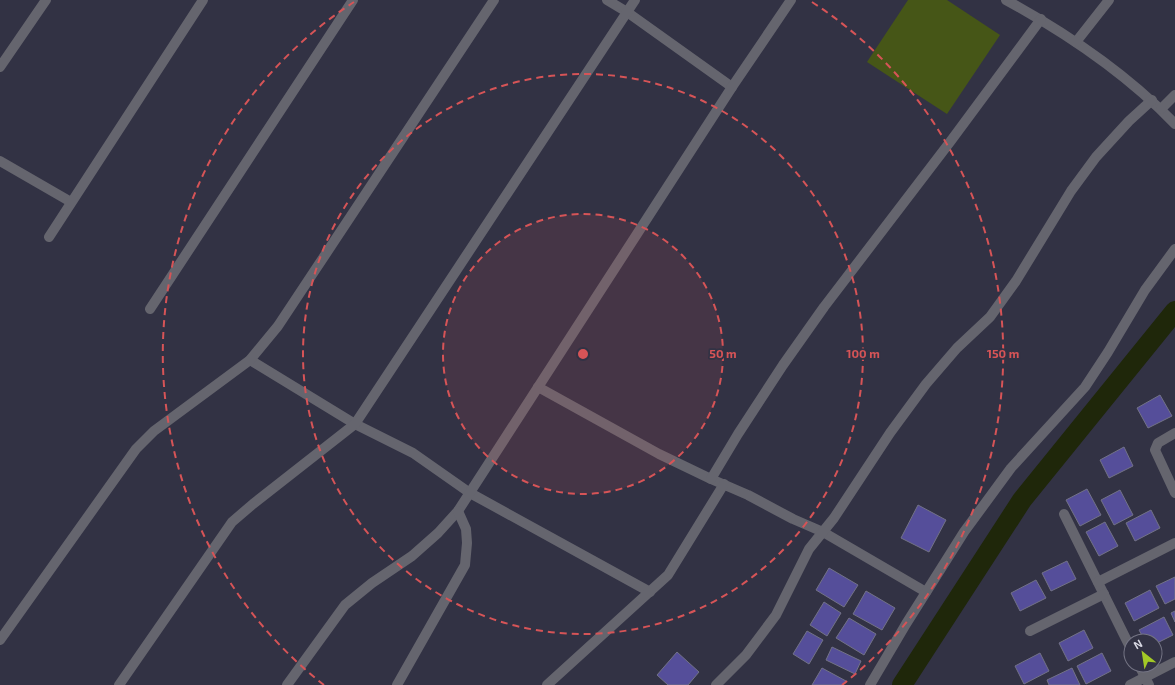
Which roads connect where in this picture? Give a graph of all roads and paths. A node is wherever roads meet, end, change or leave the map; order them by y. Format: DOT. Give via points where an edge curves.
graph roads {
  1 [pos="46,0"];
  2 [pos="203,0"];
  3 [pos="353,0"];
  4 [pos="494,0"];
  5 [pos="607,0"];
  6 [pos="635,0"];
  7 [pos="791,0"];
  8 [pos="1006,0"];
  9 [pos="1109,0"];
  10 [pos="627,12"];
  11 [pos="1041,19"];
  12 [pos="1076,42"];
  13 [pos="0,67"];
  14 [pos="732,87"];
  15 [pos="1175,95"];
  16 [pos="1152,100"];
  17 [pos="1161,109"];
  18 [pos="1175,124"];
  19 [pos="0,161"];
  20 [pos="71,202"];
  21 [pos="49,237"];
  22 [pos="1175,249"];
  23 [pos="150,309"];
  24 [pos="250,360"];
  25 [pos="538,387"];
  26 [pos="355,424"];
  27 [pos="1175,433"];
  28 [pos="711,479"];
  29 [pos="724,484"];
  30 [pos="470,493"];
  31 [pos="1175,493"];
  32 [pos="458,511"];
  33 [pos="1064,514"];
  34 [pos="823,532"];
  35 [pos="1175,543"];
  36 [pos="1098,582"];
  37 [pos="650,592"];
  38 [pos="926,592"];
  39 [pos="1104,594"];
  40 [pos="1030,631"];
  41 [pos="1123,633"];
  42 [pos="0,640"];
  43 [pos="1175,662"];
  44 [pos="1147,681"];
  45 [pos="119,685"];
  46 [pos="287,685"];
  47 [pos="397,685"];
  48 [pos="547,685"];
  49 [pos="716,685"];
  50 [pos="870,685"];
  51 [pos="1130,685"];
  1 -- 13 [label="street"];
  2 -- 20 [label="street"];
  3 -- 23 [label="street"];
  4 -- 24 [label="street" via="278,326"];
  5 -- 10 [label="street"];
  6 -- 10 [label="street"];
  7 -- 14 [label="street"];
  8 -- 11 [label="street"];
  9 -- 12 [label="street"];
  10 -- 14 [label="street"];
  10 -- 26 [label="street"];
  11 -- 12 [label="street"];
  11 -- 28 [label="street" via="824,307 783,365"];
  12 -- 16 [label="street"];
  14 -- 25 [label="street"];
  15 -- 17 [label="street"];
  16 -- 17 [label="street"];
  16 -- 34 [label="street" via="1096,157 1071,191 1016,281 990,317 957,348 926,384"];
  17 -- 18 [label="street"];
  19 -- 20 [label="street"];
  20 -- 21 [label="street"];
  22 -- 38 [label="street" via="1145,290 1085,387 1011,468 964,532"];
  24 -- 26 [label="street"];
  24 -- 42 [label="street" via="154,431 136,449"];
  25 -- 28 [label="street" via="659,454"];
  25 -- 30 [label="street"];
  26 -- 30 [label="street" via="413,453"];
  26 -- 45 [label="street" via="232,522"];
  27 -- 31 [label="street" via="1158,443 1155,450"];
  28 -- 29 [label="street"];
  29 -- 34 [label="street"];
  29 -- 37 [label="street" via="668,574"];
  30 -- 32 [label="street"];
  30 -- 37 [label="street"];
  32 -- 46 [label="street" via="438,534 412,556 345,605"];
  32 -- 47 [label="street" via="466,529 465,565"];
  33 -- 36 [label="street"];
  34 -- 38 [label="street"];
  34 -- 49 [label="street" via="809,549 776,615 746,655"];
  35 -- 36 [label="street"];
  36 -- 39 [label="street"];
  37 -- 48 [label="street"];
  38 -- 50 [label="street"];
  39 -- 40 [label="street"];
  39 -- 41 [label="street"];
  43 -- 44 [label="street"];
  44 -- 51 [label="street"];
}
